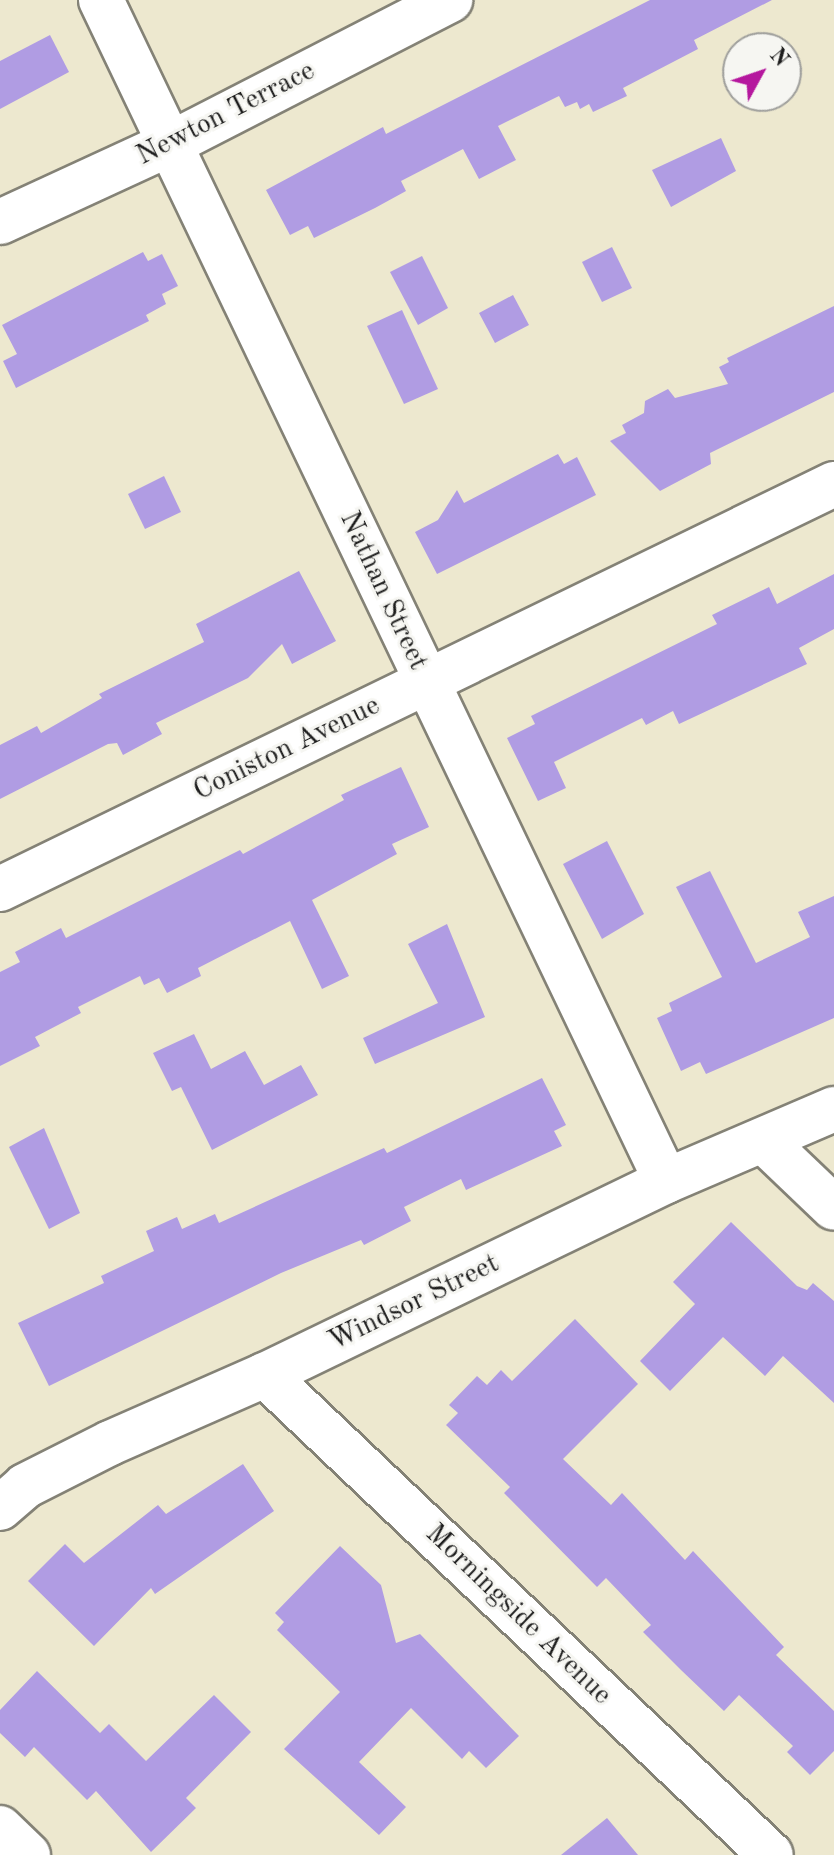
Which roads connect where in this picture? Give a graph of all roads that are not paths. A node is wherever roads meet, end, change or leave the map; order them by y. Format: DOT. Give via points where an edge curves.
graph roads {
  1 [pos="101,0"];
  2 [pos="450,0"];
  3 [pos="172,143"];
  4 [pos="0,222"];
  5 [pos="834,484"];
  6 [pos="426,681"];
  7 [pos="0,889"];
  8 [pos="834,1109"];
  9 [pos="765,1142"];
  10 [pos="666,1181"];
  11 [pos="834,1208"];
  12 [pos="265,1375"];
  13 [pos="0,1508"];
  14 [pos="0,1828"];
  15 [pos="28,1855"];
  16 [pos="771,1855"];
  1 -- 3 [label="street, Nathan Street"];
  2 -- 3 [label="street, Newton Terrace"];
  3 -- 4 [label="street, Newton Terrace"];
  3 -- 6 [label="street, Nathan Street"];
  5 -- 6 [label="street, Coniston Avenue"];
  6 -- 7 [label="street, Coniston Avenue"];
  6 -- 10 [label="street, Nathan Street"];
  8 -- 9 [label="street, Windsor Street"];
  9 -- 10 [label="street, Windsor Street"];
  9 -- 11 [label="street"];
  10 -- 12 [label="street, Windsor Street"];
  12 -- 13 [label="street, Windsor Street" via="110,1443 25,1486"];
  12 -- 16 [label="street, Morningside Avenue"];
  14 -- 15 [label="street"];
}
